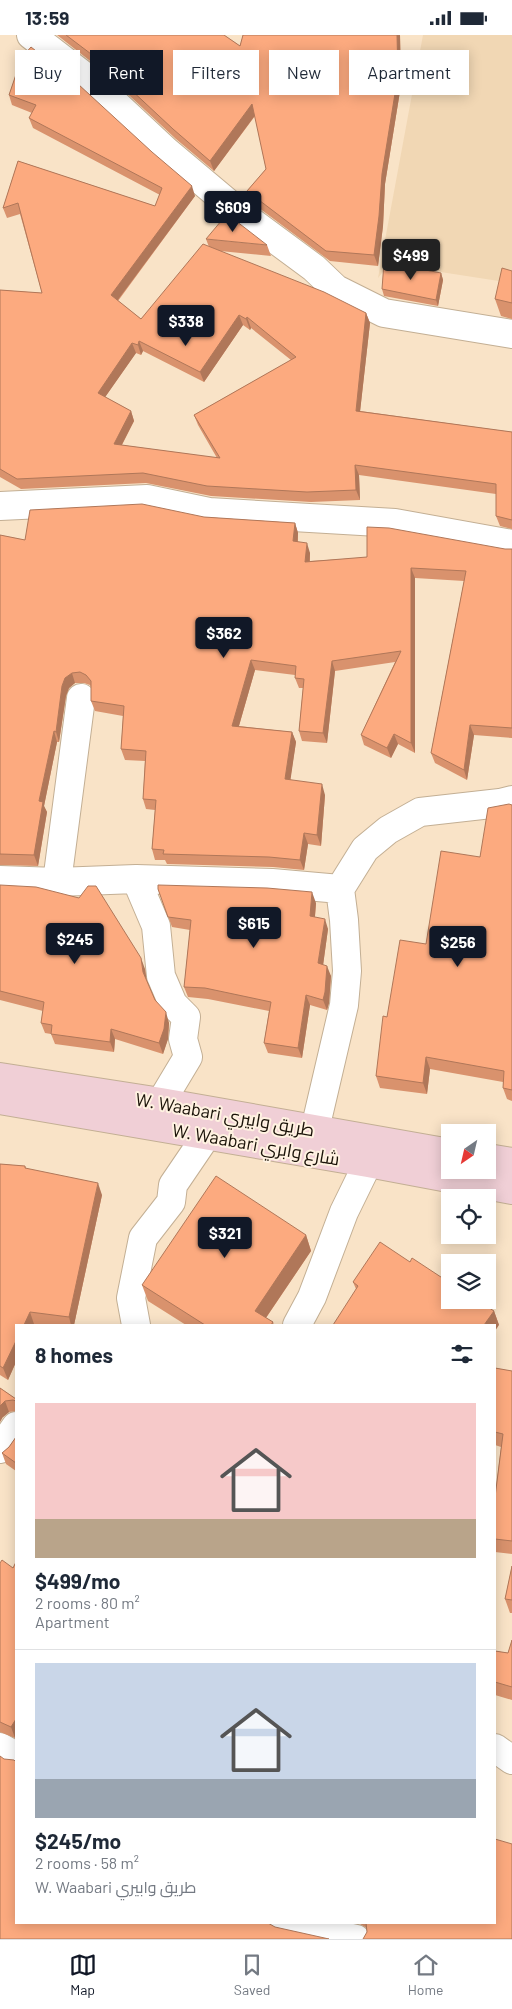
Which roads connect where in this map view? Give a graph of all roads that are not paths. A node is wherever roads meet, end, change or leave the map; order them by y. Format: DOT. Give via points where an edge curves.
graph roads {
  1 [pos="31,35"];
  2 [pos="512,334"];
  3 [pos="0,507"];
  4 [pos="512,544"];
  5 [pos="81,698"];
  6 [pos="512,799"];
  7 [pos="136,879"];
  8 [pos="0,880"];
  9 [pos="57,882"];
  10 [pos="340,889"];
  11 [pos="0,1077"];
  12 [pos="0,1100"];
  13 [pos="161,1102"];
  14 [pos="315,1129"];
  15 [pos="207,1135"];
  16 [pos="441,1151"];
  17 [pos="496,1160"];
  18 [pos="512,1162"];
  19 [pos="368,1163"];
  20 [pos="512,1190"];
  21 [pos="136,1324"];
  22 [pos="298,1324"];
  23 [pos="15,1427"];
  24 [pos="0,1449"];
  25 [pos="0,1747"];
  26 [pos="496,1749"];
  27 [pos="15,1755"];
  28 [pos="512,1760"];
  29 [pos="288,1924"];
  30 [pos="356,1939"];
  1 -- 2 [label="street" via="92,82 166,151 241,214 314,268 336,289 384,313"];
  3 -- 4 [label="street" via="147,499 209,512 395,523"];
  5 -- 9 [label="street"];
  6 -- 10 [label="street" via="420,812 388,830 365,849"];
  7 -- 9 [label="street"];
  7 -- 10 [label="street" via="272,883"];
  7 -- 13 [label="street" via="156,926 161,976 172,1003 186,1017 183,1039 188,1057"];
  8 -- 9 [label="street"];
  10 -- 14 [label="street" via="347,971 344,1005"];
  11 -- 13 [label="main road, W. Waabari طريق وابيري"];
  12 -- 15 [label="main road, W. Waabari شارع وابري"];
  13 -- 14 [label="main road, W. Waabari طريق وابيري"];
  14 -- 16 [label="main road, W. Waabari طريق وابيري"];
  15 -- 19 [label="main road, W. Waabari شارع وابري"];
  15 -- 21 [label="street" via="173,1185 170,1202 143,1238 131,1298"];
  17 -- 18 [label="main road"];
  19 -- 20 [label="main road, W. Waabari شارع وابري"];
  19 -- 22 [label="street" via="344,1211 312,1297"];
  23 -- 24 [label="street"];
  25 -- 27 [label="street"];
  26 -- 28 [label="street"];
  29 -- 30 [label="street"];
}
